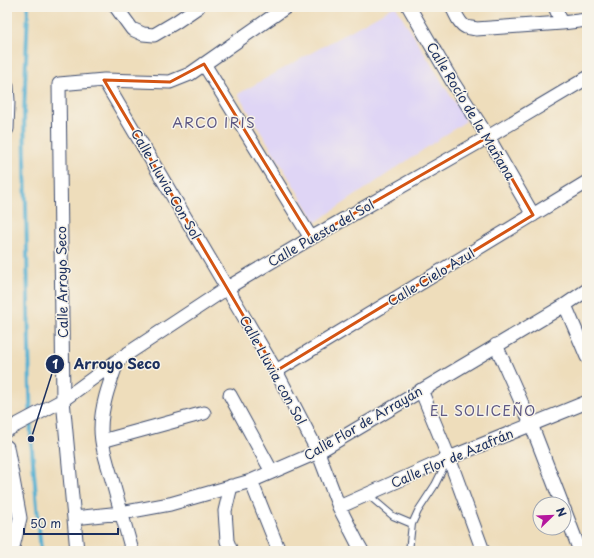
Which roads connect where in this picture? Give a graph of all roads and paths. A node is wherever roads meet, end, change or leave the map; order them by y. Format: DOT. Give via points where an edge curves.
graph roads {
  1 [pos="116,7"];
  2 [pos="198,7"];
  3 [pos="286,7"];
  4 [pos="409,7"];
  5 [pos="452,7"];
  6 [pos="555,7"];
  7 [pos="587,20"];
  8 [pos="562,23"];
  9 [pos="204,64"];
  10 [pos="587,78"];
  11 [pos="104,80"];
  12 [pos="7,87"];
  13 [pos="8,102"];
  14 [pos="7,129"];
  15 [pos="488,138"];
  16 [pos="587,182"];
  17 [pos="533,214"];
  18 [pos="311,238"];
  19 [pos="227,288"];
  20 [pos="587,290"];
  21 [pos="565,305"];
  22 [pos="496,345"];
  23 [pos="587,357"];
  24 [pos="118,360"];
  25 [pos="276,371"];
  26 [pos="421,390"];
  27 [pos="230,395"];
  28 [pos="587,402"];
  29 [pos="58,403"];
  30 [pos="204,413"];
  31 [pos="531,424"];
  32 [pos="12,427"];
  33 [pos="102,441"];
  34 [pos="7,447"];
  35 [pos="318,452"];
  36 [pos="449,458"];
  37 [pos="272,472"];
  38 [pos="251,481"];
  39 [pos="231,486"];
  40 [pos="367,494"];
  41 [pos="559,496"];
  42 [pos="340,507"];
  43 [pos="122,513"];
  44 [pos="74,518"];
  45 [pos="412,524"];
  46 [pos="572,530"];
  47 [pos="11,551"];
  48 [pos="77,551"];
  49 [pos="132,551"];
  50 [pos="231,551"];
  51 [pos="279,551"];
  52 [pos="362,551"];
  53 [pos="409,551"];
  54 [pos="483,551"];
  55 [pos="580,551"];
  1 -- 2 [label="street" via="132,29 154,35"];
  3 -- 9 [label="street"];
  4 -- 15 [label="street, Calle Rocío de la Mañana"];
  5 -- 8 [label="street" via="461,23 476,29"];
  6 -- 8 [label="street"];
  7 -- 8 [label="street"];
  9 -- 11 [label="street" via="190,74 170,82"];
  9 -- 18 [label="street"];
  10 -- 15 [label="street, Calle Puesta del Sol"];
  11 -- 19 [label="street, Calle Lluvia Con Sol"];
  11 -- 29 [label="street, Calle Arroyo Seco" via="59,84"];
  12 -- 13 [label="street"];
  13 -- 14 [label="street"];
  15 -- 17 [label="street, Calle Rocío de la Mañana"];
  15 -- 18 [label="street, Calle Puesta del Sol"];
  16 -- 17 [label="street, Calle Cielo Azul"];
  17 -- 25 [label="street, Calle Cielo Azul"];
  18 -- 19 [label="street, Calle Puesta del Sol"];
  19 -- 24 [label="street, Calle Puesta del Sol"];
  19 -- 25 [label="street, Calle Lluvia con Sol"];
  20 -- 21 [label="street, Calle Flor de Arrayán"];
  21 -- 22 [label="street, Calle Flor de Arrayán"];
  21 -- 23 [label="street"];
  22 -- 26 [label="street, Calle Flor de Arrayán"];
  22 -- 31 [label="street"];
  24 -- 29 [label="street, Calle Puesta del Sol"];
  24 -- 33 [label="street" via="102,412"];
  25 -- 35 [label="street, Calle Lluvia con Sol"];
  26 -- 35 [label="street, Calle Flor de Arrayán"];
  26 -- 36 [label="street"];
  27 -- 37 [label="street"];
  28 -- 31 [label="street, Calle Flor de Azafrán"];
  29 -- 32 [label="street, Calle Puesta del Sol"];
  29 -- 44 [label="street, Calle Arroyo Seco"];
  30 -- 33 [label="street"];
  31 -- 36 [label="street, Calle Flor de Azafrán"];
  31 -- 41 [label="street"];
  33 -- 43 [label="street"];
  34 -- 47 [label="street" via="20,518"];
  35 -- 37 [label="street, Calle Flor de Arrayán"];
  35 -- 42 [label="street, Calle Lluvia con Sol"];
  36 -- 40 [label="street, Calle Flor de Azafrán"];
  36 -- 45 [label="lane"];
  36 -- 54 [label="street"];
  37 -- 38 [label="street, Calle Flor de Arrayán"];
  38 -- 39 [label="street, Calle Flor de Arrayán"];
  38 -- 51 [label="street"];
  39 -- 43 [label="street, Calle Flor de Arrayán" via="170,504"];
  39 -- 50 [label="street" via="224,511 227,541"];
  40 -- 42 [label="street, Calle Flor de Azafrán"];
  40 -- 45 [label="lane" via="393,516"];
  42 -- 52 [label="street, Calle Lluvia con Sol"];
  43 -- 44 [label="street, Calle Flor de Arrayán"];
  43 -- 49 [label="street"];
  44 -- 48 [label="street, Calle Arroyo Seco"];
  45 -- 53 [label="lane"];
  46 -- 55 [label="street"];
}
